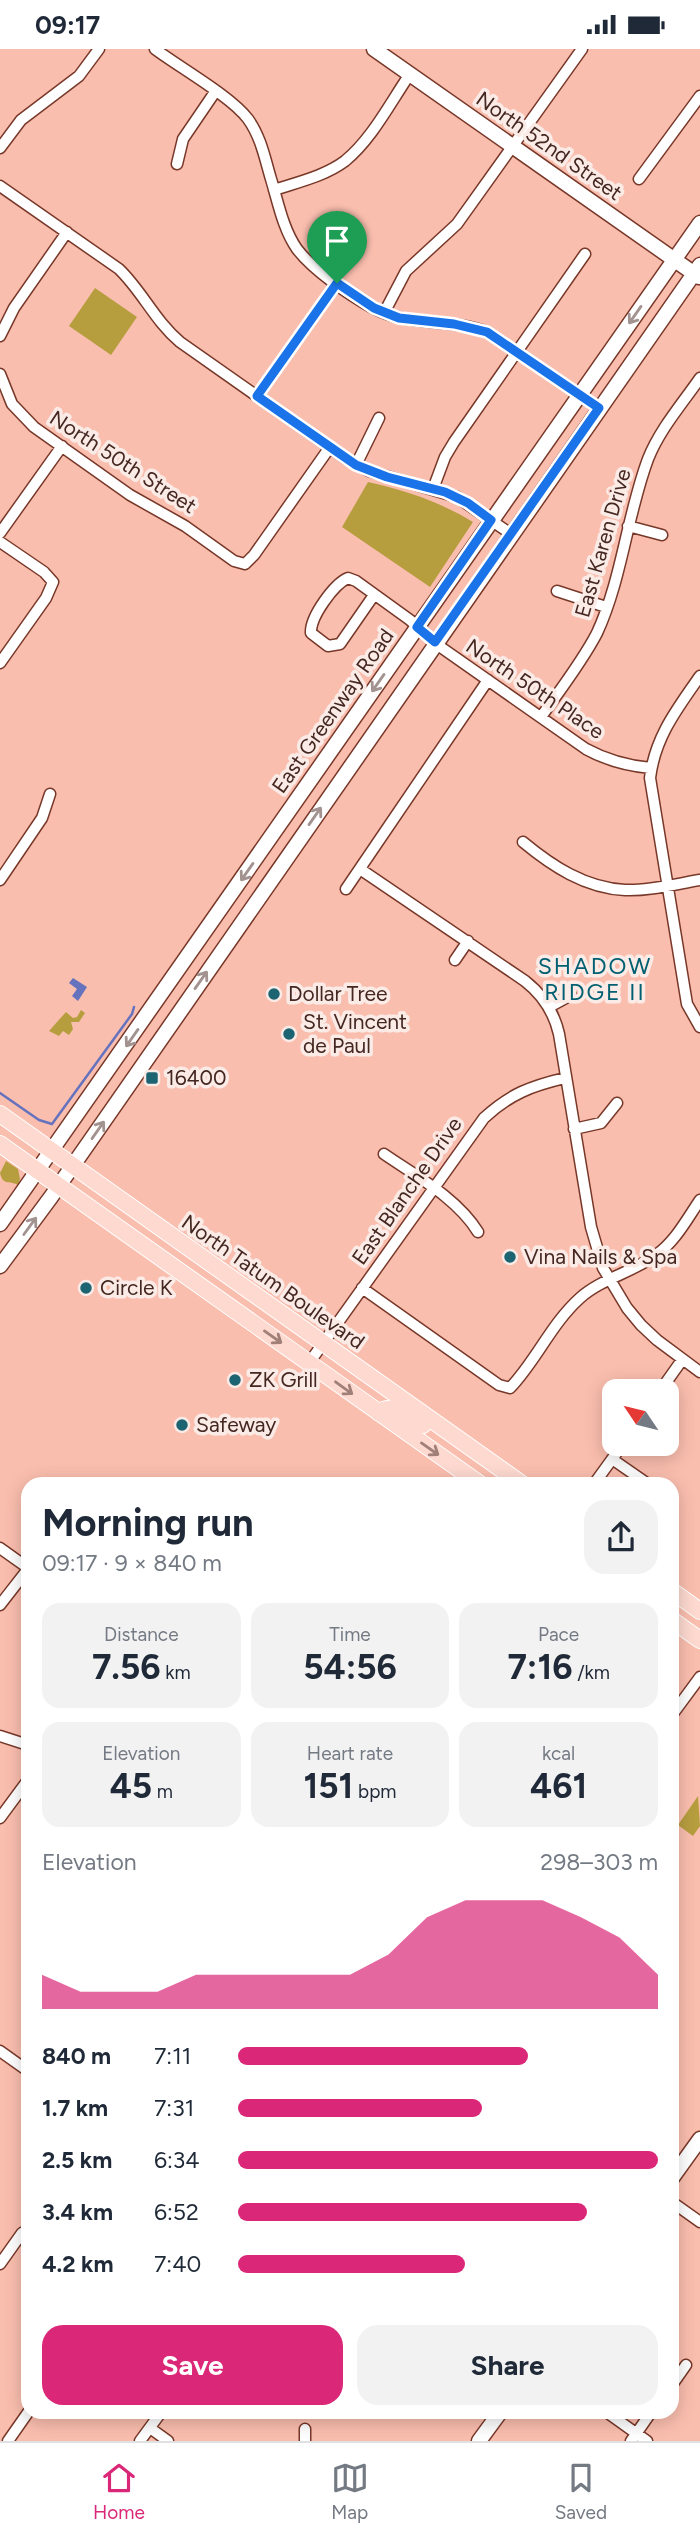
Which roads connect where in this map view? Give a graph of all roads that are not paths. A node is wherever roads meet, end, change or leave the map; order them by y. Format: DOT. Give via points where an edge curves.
graph roads {
  1 [pos="99,49"];
  2 [pos="155,49"];
  3 [pos="374,49"];
  4 [pos="582,49"];
  5 [pos="410,74"];
  6 [pos="215,92"];
  7 [pos="700,96"];
  8 [pos="512,147"];
  9 [pos="0,148"];
  10 [pos="177,164"];
  11 [pos="639,179"];
  12 [pos="0,186"];
  13 [pos="274,190"];
  14 [pos="700,223"];
  15 [pos="67,232"];
  16 [pos="585,254"];
  17 [pos="674,259"];
  18 [pos="698,272"];
  19 [pos="337,283"];
  20 [pos="384,313"];
  21 [pos="175,318"];
  22 [pos="165,327"];
  23 [pos="0,336"];
  24 [pos="517,351"];
  25 [pos="0,374"];
  26 [pos="700,378"];
  27 [pos="580,395"];
  28 [pos="257,396"];
  29 [pos="599,408"];
  30 [pos="379,418"];
  31 [pos="62,446"];
  32 [pos="330,447"];
  33 [pos="356,465"];
  34 [pos="433,489"];
  35 [pos="491,520"];
  36 [pos="628,526"];
  37 [pos="0,533"];
  38 [pos="512,534"];
  39 [pos="662,535"];
  40 [pos="0,542"];
  41 [pos="557,590"];
  42 [pos="374,595"];
  43 [pos="606,607"];
  44 [pos="417,627"];
  45 [pos="435,642"];
  46 [pos="0,663"];
  47 [pos="700,676"];
  48 [pos="488,680"];
  49 [pos="541,717"];
  50 [pos="651,768"];
  51 [pos="50,794"];
  52 [pos="523,842"];
  53 [pos="360,869"];
  54 [pos="0,880"];
  55 [pos="700,880"];
  56 [pos="667,885"];
  57 [pos="346,889"];
  58 [pos="468,941"];
  59 [pos="455,960"];
  60 [pos="572,995"];
  61 [pos="549,1007"];
  62 [pos="700,1027"];
  63 [pos="565,1078"];
  64 [pos="617,1103"];
  65 [pos="0,1114"];
  66 [pos="574,1129"];
  67 [pos="0,1145"];
  68 [pos="52,1152"];
  69 [pos="384,1154"];
  70 [pos="72,1166"];
  71 [pos="38,1171"];
  72 [pos="59,1186"];
  73 [pos="433,1188"];
  74 [pos="700,1200"];
  75 [pos="95,1211"];
  76 [pos="0,1224"];
  77 [pos="478,1232"];
  78 [pos="183,1244"];
  79 [pos="0,1266"];
  80 [pos="610,1280"];
  81 [pos="362,1289"];
  82 [pos="211,1293"];
  83 [pos="323,1343"];
  84 [pos="682,1360"];
  85 [pos="309,1363"];
  86 [pos="700,1372"];
  87 [pos="669,1379"];
  88 [pos="379,1413"];
  89 [pos="457,1438"];
  90 [pos="614,1456"];
  91 [pos="612,1459"];
  92 [pos="470,1477"];
  93 [pos="506,1477"];
  94 [pos="599,1477"];
  95 [pos="638,1477"];
  96 [pos="0,1548"];
  97 [pos="21,1564"];
  98 [pos="21,1578"];
  99 [pos="679,1596"];
  100 [pos="0,1605"];
  101 [pos="700,1611"];
  102 [pos="679,1625"];
  103 [pos="700,1640"];
  104 [pos="700,1677"];
  105 [pos="679,1705"];
  106 [pos="0,1736"];
  107 [pos="21,1743"];
  108 [pos="21,1790"];
  109 [pos="0,1818"];
  110 [pos="1,2052"];
  111 [pos="21,2066"];
  112 [pos="700,2139"];
  113 [pos="679,2168"];
  114 [pos="679,2207"];
  115 [pos="700,2222"];
  116 [pos="21,2234"];
  117 [pos="0,2264"];
  118 [pos="686,2365"];
  119 [pos="679,2375"];
  120 [pos="23,2419"];
  121 [pos="156,2419"];
  122 [pos="495,2419"];
  123 [pos="614,2419"];
  124 [pos="646,2419"];
  125 [pos="150,2428"];
  126 [pos="305,2429"];
  127 [pos="634,2437"];
  128 [pos="8,2441"];
  129 [pos="140,2441"];
  130 [pos="168,2441"];
  131 [pos="305,2441"];
  132 [pos="479,2441"];
  133 [pos="647,2441"];
  1 -- 9 [label="street" via="79,76 21,120"];
  2 -- 6 [label="street"];
  3 -- 5 [label="main road, North 52nd Street"];
  4 -- 8 [label="street"];
  5 -- 8 [label="main road, North 52nd Street"];
  5 -- 13 [label="street" via="344,162"];
  6 -- 10 [label="street" via="183,139"];
  6 -- 13 [label="street" via="236,106 256,131"];
  7 -- 11 [label="street"];
  8 -- 17 [label="main road, North 52nd Street"];
  8 -- 20 [label="street" via="457,224 405,271"];
  12 -- 15 [label="street"];
  13 -- 19 [label="street" via="297,248"];
  14 -- 17 [label="main road, East Greenway Road"];
  15 -- 22 [label="street" via="129,279"];
  15 -- 23 [label="street"];
  16 -- 24 [label="street"];
  17 -- 18 [label="main road, North 52nd Street"];
  17 -- 27 [label="main road, East Greenway Road, one-way"];
  18 -- 29 [label="main road"];
  19 -- 20 [label="street"];
  19 -- 28 [label="street"];
  20 -- 24 [label="street" via="472,327"];
  21 -- 22 [label="street"];
  22 -- 28 [label="street"];
  24 -- 27 [label="street"];
  24 -- 34 [label="street" via="454,442"];
  25 -- 31 [label="street, North 50th Street" via="17,411"];
  26 -- 36 [label="street, East Karen Drive" via="658,438"];
  27 -- 29 [label="street"];
  27 -- 35 [label="main road, East Greenway Road"];
  28 -- 32 [label="street"];
  29 -- 38 [label="main road"];
  30 -- 33 [label="street"];
  31 -- 32 [label="street, North 50th Street" via="130,495 234,561 245,563"];
  31 -- 37 [label="street"];
  32 -- 33 [label="street"];
  33 -- 34 [label="street"];
  34 -- 35 [label="street" via="457,497"];
  35 -- 38 [label="street"];
  35 -- 44 [label="main road, East Greenway Road"];
  36 -- 39 [label="street"];
  36 -- 43 [label="street, East Karen Drive"];
  38 -- 45 [label="main road"];
  40 -- 46 [label="street" via="53,582"];
  41 -- 43 [label="street"];
  42 -- 42 [label="street, North 50th Place" via="348,578 339,581 313,618 311,633 327,646 340,644"];
  42 -- 44 [label="street, North 50th Place"];
  43 -- 49 [label="street, East Karen Drive" via="590,643"];
  44 -- 45 [label="street, North 50th Place"];
  44 -- 68 [label="main road, East Greenway Road, one-way"];
  45 -- 48 [label="street, North 50th Place"];
  70 -- 45 [label="main road, one-way"];
  47 -- 50 [label="street" via="662,732"];
  48 -- 49 [label="street, North 50th Place"];
  48 -- 53 [label="street"];
  49 -- 50 [label="street, North 50th Place" via="607,760"];
  50 -- 56 [label="street"];
  51 -- 54 [label="street" via="42,818"];
  52 -- 56 [label="street" via="577,879 625,890"];
  53 -- 57 [label="street"];
  53 -- 58 [label="street"];
  55 -- 56 [label="street"];
  56 -- 62 [label="street" via="687,1004"];
  58 -- 59 [label="street"];
  58 -- 61 [label="street" via="526,981"];
  60 -- 61 [label="street"];
  61 -- 63 [label="street" via="559,1034"];
  63 -- 66 [label="street"];
  63 -- 73 [label="street, East Blanche Drive" via="531,1086 496,1107"];
  64 -- 66 [label="street" via="601,1123"];
  65 -- 68 [label="main road, North Tatum Boulevard"];
  66 -- 80 [label="street" via="591,1227"];
  67 -- 71 [label="main road"];
  68 -- 70 [label="main road, North Tatum Boulevard"];
  68 -- 71 [label="main road, East Greenway Road"];
  69 -- 73 [label="street"];
  70 -- 72 [label="main road"];
  70 -- 78 [label="main road, North Tatum Boulevard"];
  71 -- 72 [label="main road"];
  71 -- 76 [label="main road, East Greenway Road"];
  72 -- 75 [label="main road"];
  79 -- 72 [label="main road, one-way"];
  73 -- 77 [label="street" via="470,1219"];
  73 -- 81 [label="street, East Blanche Drive"];
  74 -- 80 [label="street" via="670,1244"];
  75 -- 78 [label="main road" via="128,1223 166,1248"];
  75 -- 82 [label="main road"];
  78 -- 82 [label="main road" via="213,1278"];
  78 -- 83 [label="main road, North Tatum Boulevard"];
  80 -- 81 [label="street" via="564,1314 510,1388 499,1385"];
  80 -- 84 [label="street" via="641,1325"];
  81 -- 83 [label="street, East Blanche Drive"];
  82 -- 83 [label="main road" via="233,1291 301,1338"];
  82 -- 85 [label="main road, one-way"];
  83 -- 85 [label="street, East Blanche Drive"];
  83 -- 89 [label="main road, North Tatum Boulevard"];
  84 -- 86 [label="street"];
  84 -- 87 [label="street"];
  85 -- 88 [label="main road, one-way"];
  88 -- 89 [label="main road" via="391,1408"];
  88 -- 92 [label="main road, one-way"];
  89 -- 93 [label="main road, North Tatum Boulevard"];
  90 -- 91 [label="street"];
  91 -- 94 [label="street"];
  91 -- 95 [label="street"];
  96 -- 97 [label="street"];
  98 -- 100 [label="street"];
  99 -- 101 [label="main road"];
  102 -- 103 [label="main road"];
  104 -- 105 [label="street"];
  106 -- 107 [label="street"];
  108 -- 109 [label="street"];
  110 -- 111 [label="street"];
  112 -- 113 [label="main road"];
  114 -- 115 [label="street"];
  116 -- 117 [label="street"];
  118 -- 119 [label="street"];
  120 -- 128 [label="street"];
  121 -- 125 [label="street"];
  122 -- 132 [label="main road"];
  123 -- 127 [label="street"];
  124 -- 127 [label="street"];
  125 -- 129 [label="street"];
  125 -- 130 [label="street"];
  126 -- 131 [label="street"];
  127 -- 133 [label="street"];
}
